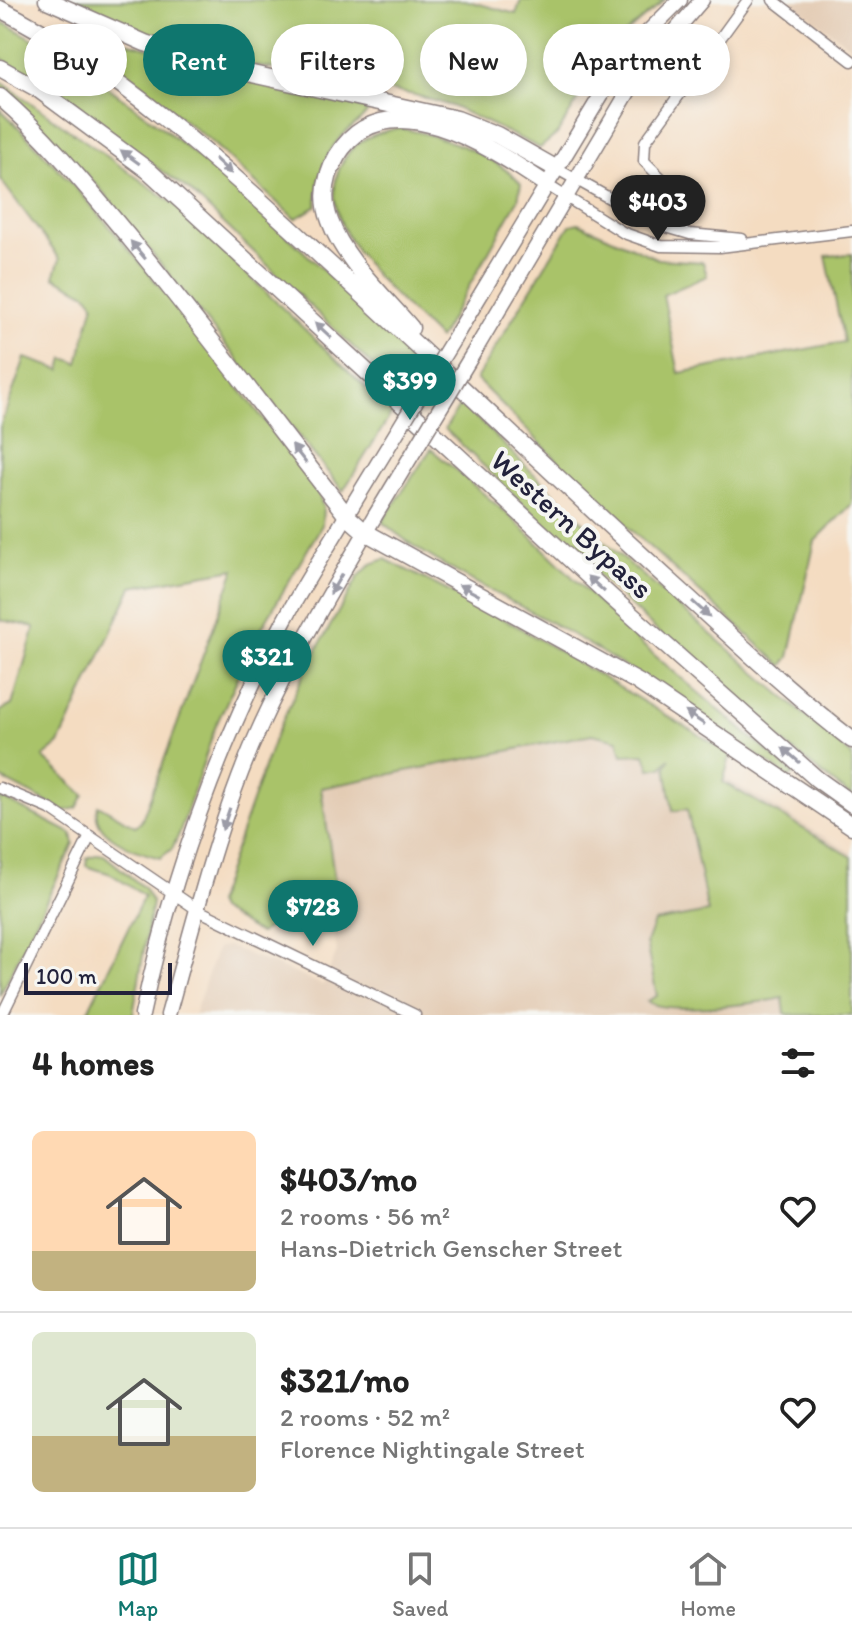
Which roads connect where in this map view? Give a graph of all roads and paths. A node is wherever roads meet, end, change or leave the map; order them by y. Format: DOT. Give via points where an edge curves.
graph roads {
  1 [pos="47,0"];
  2 [pos="680,0"];
  3 [pos="702,0"];
  4 [pos="748,0"];
  5 [pos="773,0"];
  6 [pos="0,9"];
  7 [pos="852,61"];
  8 [pos="0,68"];
  9 [pos="0,97"];
  10 [pos="557,169"];
  11 [pos="578,180"];
  12 [pos="547,185"];
  13 [pos="567,198"];
  14 [pos="684,201"];
  15 [pos="852,231"];
  16 [pos="760,240"];
  17 [pos="449,374"];
  18 [pos="351,508"];
  19 [pos="365,532"];
  20 [pos="852,740"];
  21 [pos="0,788"];
  22 [pos="852,804"];
  23 [pos="852,826"];
  24 [pos="90,836"];
  25 [pos="173,894"];
  26 [pos="198,910"];
  27 [pos="2,1015"];
  28 [pos="142,1015"];
  29 [pos="168,1015"];
  30 [pos="415,1015"];
  1 -- 10 [label="highway" via="145,43 220,67 457,119"];
  2 -- 10 [label="main road" via="626,54"];
  3 -- 11 [label="main road" via="640,72"];
  4 -- 14 [label="street" via="645,142 644,161"];
  5 -- 7 [label="street"];
  6 -- 17 [label="highway, Western Bypass, one-way" via="127,87 209,153"];
  22 -- 8 [label="highway, Western Bypass, one-way" via="610,596 149,171 38,89"];
  18 -- 9 [label="highway, one-way" via="77,175"];
  10 -- 11 [label="street"];
  10 -- 12 [label="main road"];
  11 -- 13 [label="main road"];
  11 -- 16 [label="street" via="642,218 677,231"];
  12 -- 13 [label="street"];
  12 -- 17 [label="highway" via="460,134 393,119 345,144 330,169 324,199 342,245"];
  12 -- 18 [label="main road, bridge"];
  13 -- 16 [label="street" via="624,233 661,246"];
  13 -- 19 [label="main road, bridge"];
  15 -- 16 [label="street"];
  17 -- 20 [label="highway, Western Bypass, one-way" via="810,708"];
  18 -- 19 [label="highway"];
  18 -- 25 [label="main road" via="247,695"];
  23 -- 19 [label="highway, one-way" via="638,682"];
  19 -- 26 [label="main road, one-way" via="260,728"];
  21 -- 24 [label="street" via="50,809"];
  24 -- 25 [label="street"];
  24 -- 27 [label="street"];
  25 -- 26 [label="street"];
  25 -- 28 [label="main road"];
  26 -- 29 [label="main road"];
  26 -- 30 [label="street"];
}
